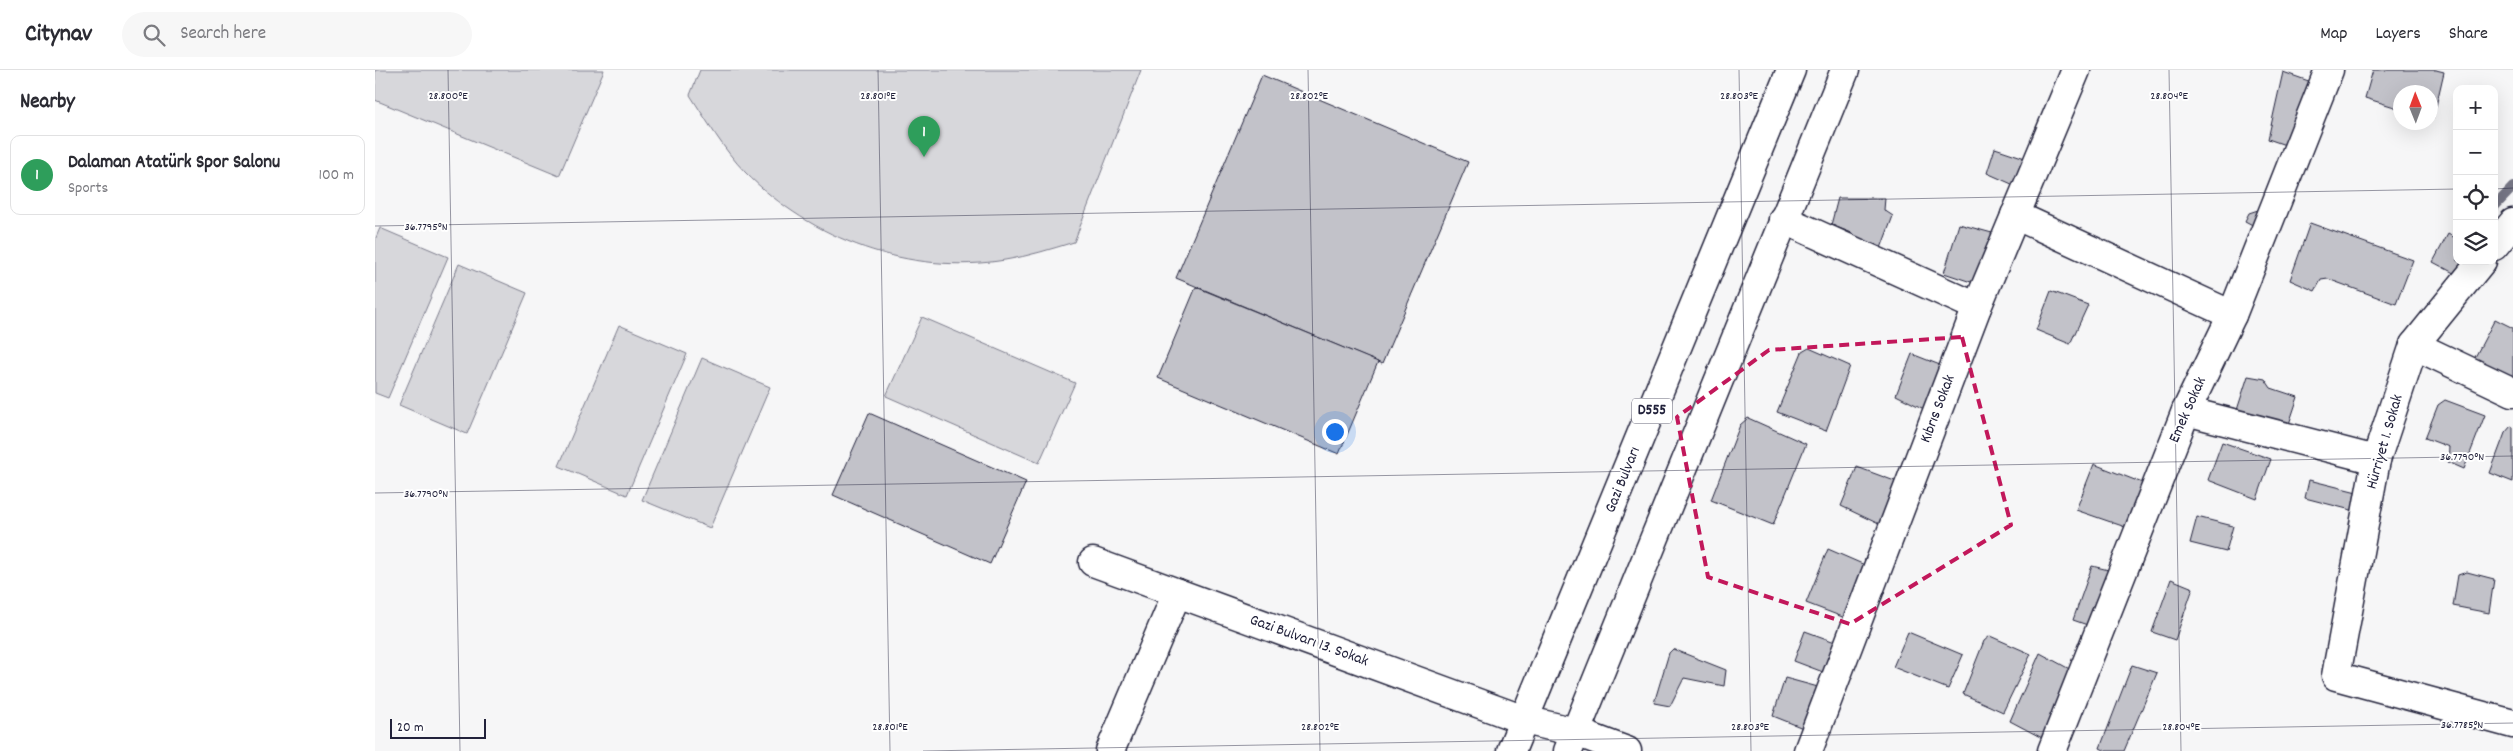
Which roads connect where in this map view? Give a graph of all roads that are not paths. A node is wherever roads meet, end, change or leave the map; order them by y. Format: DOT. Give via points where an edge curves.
graph roads {
  1 [pos="1791,70"];
  2 [pos="1845,70"];
  3 [pos="2076,70"];
  4 [pos="2329,70"];
  5 [pos="2015,215"];
  6 [pos="1783,219"];
  7 [pos="2513,223"];
  8 [pos="2498,241"];
  9 [pos="2479,265"];
  10 [pos="1977,307"];
  11 [pos="2232,315"];
  12 [pos="2414,345"];
  13 [pos="2513,392"];
  14 [pos="2186,411"];
  15 [pos="2376,460"];
  16 [pos="1093,562"];
  17 [pos="1177,593"];
  18 [pos="1524,720"];
  19 [pos="2513,724"];
  20 [pos="1572,741"];
  21 [pos="1109,751"];
  22 [pos="1511,751"];
  23 [pos="1627,751"];
  24 [pos="1808,751"];
  25 [pos="2052,751"];
  1 -- 18 [label="street, Gazi Bulvarı / D555"];
  2 -- 6 [label="street"];
  3 -- 5 [label="street, Kıbrıs Sokak"];
  4 -- 11 [label="street, Emek Sokak"];
  5 -- 10 [label="street, Kıbrıs Sokak"];
  5 -- 11 [label="street"];
  6 -- 10 [label="street"];
  6 -- 20 [label="street"];
  7 -- 8 [label="street"];
  9 -- 12 [label="street, Hürriyet 1. Sokak"];
  10 -- 24 [label="street, Kıbrıs Sokak"];
  11 -- 14 [label="street, Emek Sokak"];
  12 -- 13 [label="street"];
  12 -- 15 [label="street, Hürriyet 1. Sokak"];
  14 -- 15 [label="street"];
  14 -- 25 [label="street, Emek Sokak"];
  15 -- 19 [label="street, Hürriyet 1. Sokak" via="2336,676"];
  16 -- 17 [label="street, Gazi Bulvarı 13. Sokak"];
  17 -- 18 [label="street, Gazi Bulvarı 13. Sokak"];
  17 -- 21 [label="street"];
  18 -- 20 [label="street, Gazi Bulvarı 13. Sokak"];
  18 -- 22 [label="street, Gazi Bulvarı / D555"];
  20 -- 23 [label="street, Gazi Bulvarı 13. Sokak"];
}
